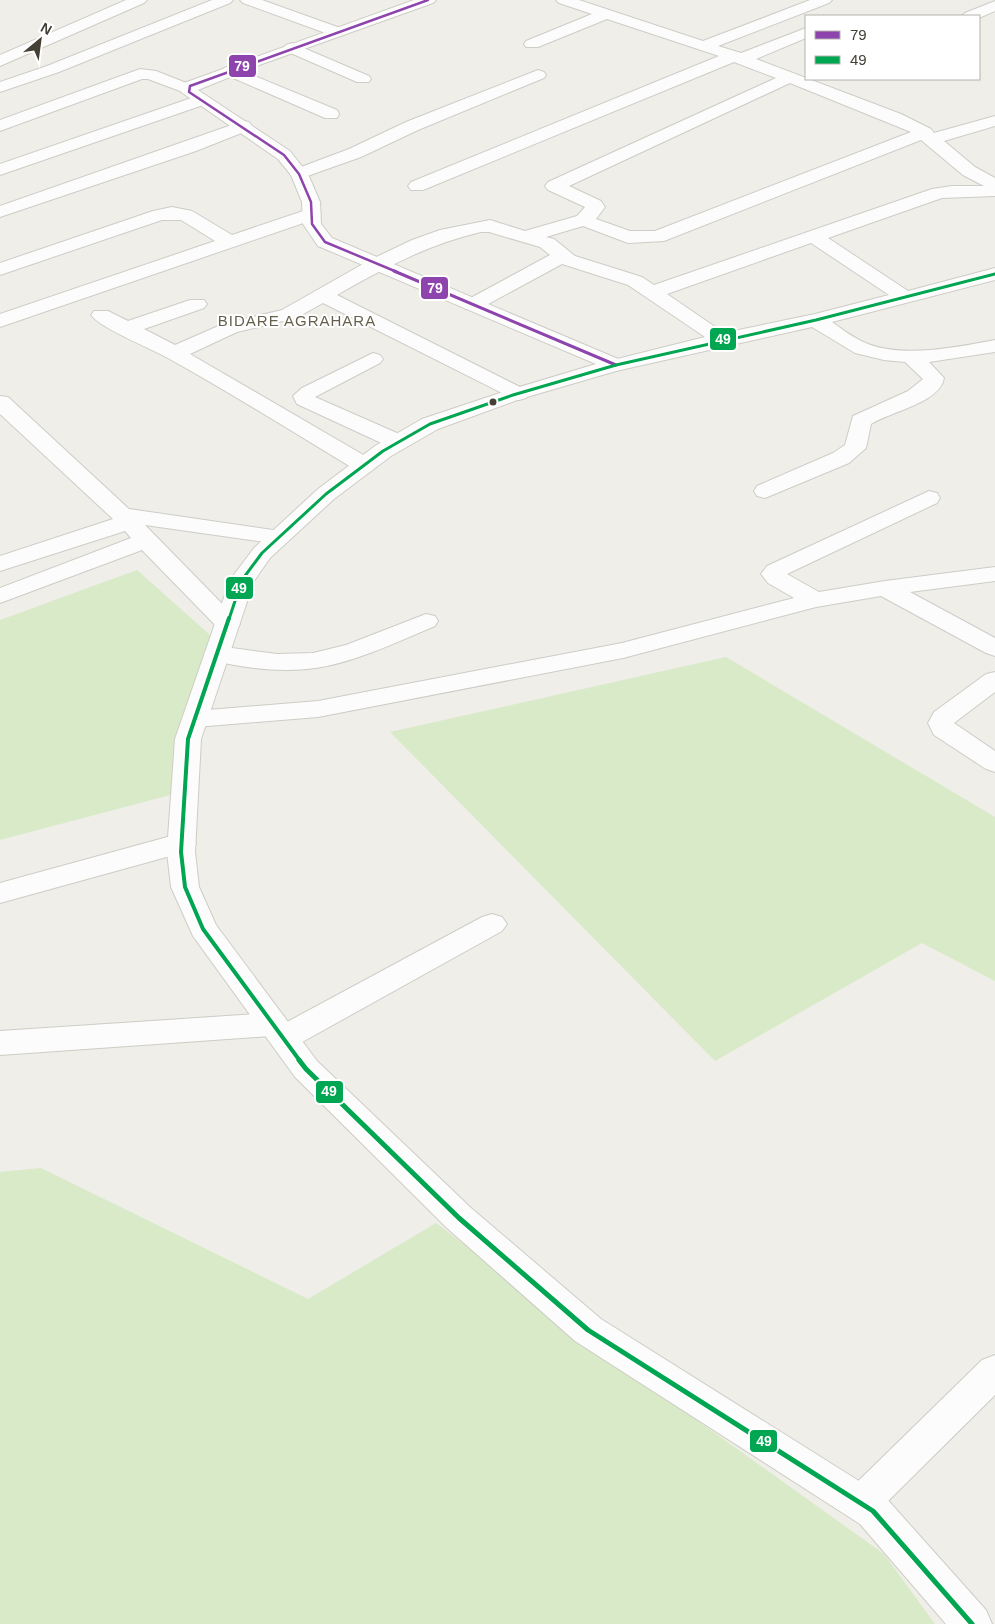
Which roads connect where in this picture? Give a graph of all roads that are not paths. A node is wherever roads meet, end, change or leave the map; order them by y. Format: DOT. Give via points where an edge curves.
graph roads {
  1 [pos="139,0"];
  2 [pos="225,0"];
  3 [pos="248,0"];
  4 [pos="428,0"];
  5 [pos="564,0"];
  6 [pos="824,0"];
  7 [pos="995,6"];
  8 [pos="801,8"];
  9 [pos="606,14"];
  10 [pos="815,15"];
  11 [pos="972,15"];
  12 [pos="337,32"];
  13 [pos="805,33"];
  14 [pos="532,44"];
  15 [pos="703,46"];
  16 [pos="292,48"];
  17 [pos="737,58"];
  18 [pos="0,61"];
  19 [pos="230,71"];
  20 [pos="538,75"];
  21 [pos="363,79"];
  22 [pos="801,80"];
  23 [pos="0,87"];
  24 [pos="194,95"];
  25 [pos="331,114"];
  26 [pos="995,121"];
  27 [pos="0,126"];
  28 [pos="243,126"];
  29 [pos="929,136"];
  30 [pos="0,170"];
  31 [pos="298,174"];
  32 [pos="995,184"];
  33 [pos="417,186"];
  34 [pos="995,191"];
  35 [pos="0,212"];
  36 [pos="312,214"];
  37 [pos="585,220"];
  38 [pos="527,236"];
  39 [pos="813,236"];
  40 [pos="230,242"];
  41 [pos="564,256"];
  42 [pos="377,264"];
  43 [pos="0,268"];
  44 [pos="995,274"];
  45 [pos="653,292"];
  46 [pos="323,295"];
  47 [pos="904,297"];
  48 [pos="197,304"];
  49 [pos="472,305"];
  50 [pos="101,315"];
  51 [pos="816,320"];
  52 [pos="0,321"];
  53 [pos="125,329"];
  54 [pos="720,340"];
  55 [pos="995,346"];
  56 [pos="174,353"];
  57 [pos="909,355"];
  58 [pos="374,359"];
  59 [pos="616,364"];
  60 [pos="519,394"];
  61 [pos="0,402"];
  62 [pos="398,442"];
  63 [pos="364,465"];
  64 [pos="765,491"];
  65 [pos="929,498"];
  66 [pos="126,519"];
  67 [pos="279,537"];
  68 [pos="146,540"];
  69 [pos="0,565"];
  70 [pos="992,573"];
  71 [pos="885,588"];
  72 [pos="10,592"];
  73 [pos="815,600"];
  74 [pos="426,621"];
  75 [pos="228,624"];
  76 [pos="995,648"];
  77 [pos="217,654"];
  78 [pos="995,680"];
  79 [pos="196,719"];
  80 [pos="995,763"];
  81 [pos="182,843"];
  82 [pos="0,893"];
  83 [pos="492,924"];
  84 [pos="278,1031"];
  85 [pos="0,1043"];
  86 [pos="995,1371"];
  87 [pos="861,1503"];
  88 [pos="972,1624"];
  1 -- 18 [label="street"];
  2 -- 23 [label="street"];
  3 -- 12 [label="street"];
  4 -- 12 [label="street"];
  5 -- 9 [label="street"];
  6 -- 8 [label="street"];
  7 -- 11 [label="street"];
  8 -- 10 [label="street"];
  8 -- 15 [label="street"];
  9 -- 14 [label="street"];
  9 -- 15 [label="street"];
  12 -- 16 [label="street"];
  13 -- 17 [label="street"];
  15 -- 17 [label="street"];
  16 -- 19 [label="street"];
  16 -- 21 [label="street"];
  17 -- 22 [label="street"];
  17 -- 33 [label="street"];
  19 -- 24 [label="street"];
  19 -- 25 [label="street"];
  20 -- 31 [label="street"];
  22 -- 29 [label="street" via="895,118"];
  22 -- 37 [label="street" via="554,184 556,188 595,205"];
  24 -- 27 [label="street" via="150,74 140,74"];
  24 -- 28 [label="street"];
  24 -- 30 [label="street"];
  26 -- 29 [label="street"];
  28 -- 31 [label="street" via="284,155"];
  28 -- 35 [label="street" via="190,148"];
  29 -- 32 [label="street" via="969,171"];
  29 -- 37 [label="street" via="657,237 628,237"];
  31 -- 36 [label="street" via="311,202"];
  34 -- 39 [label="street" via="948,191"];
  36 -- 40 [label="street"];
  36 -- 42 [label="street" via="312,224 324,242"];
  37 -- 38 [label="street"];
  38 -- 41 [label="street" via="547,243"];
  38 -- 42 [label="street" via="490,226 471,228 433,238"];
  39 -- 45 [label="street"];
  39 -- 47 [label="street"];
  40 -- 43 [label="street" via="186,215 172,213"];
  40 -- 52 [label="street"];
  41 -- 45 [label="street" via="635,281"];
  41 -- 49 [label="street" via="536,268"];
  42 -- 46 [label="street"];
  42 -- 49 [label="street"];
  44 -- 47 [label="street"];
  45 -- 54 [label="street"];
  46 -- 56 [label="street" via="289,314 230,328"];
  46 -- 60 [label="street"];
  47 -- 51 [label="street"];
  48 -- 53 [label="street"];
  49 -- 59 [label="street"];
  50 -- 53 [label="street"];
  51 -- 54 [label="street"];
  51 -- 57 [label="street" via="869,351"];
  53 -- 56 [label="street"];
  54 -- 59 [label="street"];
  55 -- 57 [label="street" via="952,355"];
  56 -- 63 [label="street"];
  57 -- 64 [label="street" via="934,378 933,384 921,395 871,413 861,420 855,448 841,458"];
  58 -- 62 [label="street" via="309,392 304,400"];
  59 -- 60 [label="street"];
  60 -- 62 [label="street" via="430,424"];
  61 -- 66 [label="street"];
  62 -- 63 [label="street"];
  63 -- 67 [label="street"];
  65 -- 73 [label="street" via="775,571 776,578"];
  66 -- 67 [label="street"];
  66 -- 68 [label="street"];
  66 -- 69 [label="street"];
  67 -- 75 [label="street" via="242,580"];
  68 -- 72 [label="street"];
  68 -- 75 [label="street"];
  69 -- 72 [label="street"];
  70 -- 71 [label="street"];
  71 -- 73 [label="street"];
  71 -- 76 [label="street"];
  73 -- 79 [label="street" via="623,650 318,709"];
  74 -- 77 [label="street" via="340,655 313,662"];
  75 -- 77 [label="street"];
  77 -- 79 [label="street"];
  78 -- 80 [label="street" via="943,718 941,723 943,729"];
  79 -- 81 [label="street" via="188,739"];
  81 -- 82 [label="street"];
  81 -- 84 [label="street" via="185,887 203,930"];
  83 -- 84 [label="street"];
  84 -- 85 [label="street"];
  84 -- 87 [label="street" via="306,1069 459,1218 588,1330"];
  86 -- 87 [label="street"];
  87 -- 88 [label="street" via="874,1511"];
}
